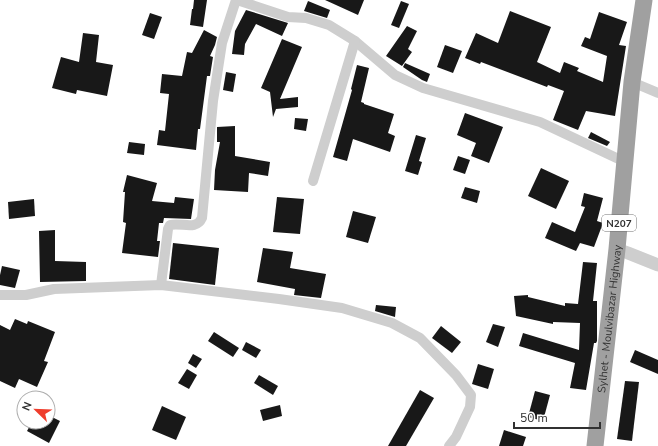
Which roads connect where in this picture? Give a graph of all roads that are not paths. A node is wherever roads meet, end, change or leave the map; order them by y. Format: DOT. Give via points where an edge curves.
graph roads {
  1 [pos="237,0"];
  2 [pos="644,0"];
  3 [pos="355,41"];
  4 [pos="632,82"];
  5 [pos="658,93"];
  6 [pos="625,162"];
  7 [pos="313,181"];
  8 [pos="617,249"];
  9 [pos="658,265"];
  10 [pos="161,286"];
  11 [pos="0,295"];
  12 [pos="449,446"];
  13 [pos="595,446"];
  1 -- 3 [label="street" via="288,17 306,18 329,25"];
  1 -- 10 [label="street" via="222,43 213,101 202,218 194,225 174,224 168,228"];
  2 -- 4 [label="highway, Sylhet - Moulvibazar Highway / N207"];
  3 -- 6 [label="street" via="395,75 423,88 540,122"];
  3 -- 7 [label="street"];
  4 -- 5 [label="street"];
  4 -- 6 [label="highway, Sylhet - Moulvibazar Highway / N207"];
  6 -- 8 [label="highway, Sylhet - Moulvibazar Highway / N207"];
  8 -- 9 [label="street"];
  8 -- 13 [label="highway, Sylhet - Moulvibazar Highway / N207"];
  10 -- 11 [label="street" via="54,289 26,295"];
  10 -- 12 [label="street" via="342,308 408,330 420,338 456,375 471,395 470,407"];
}
